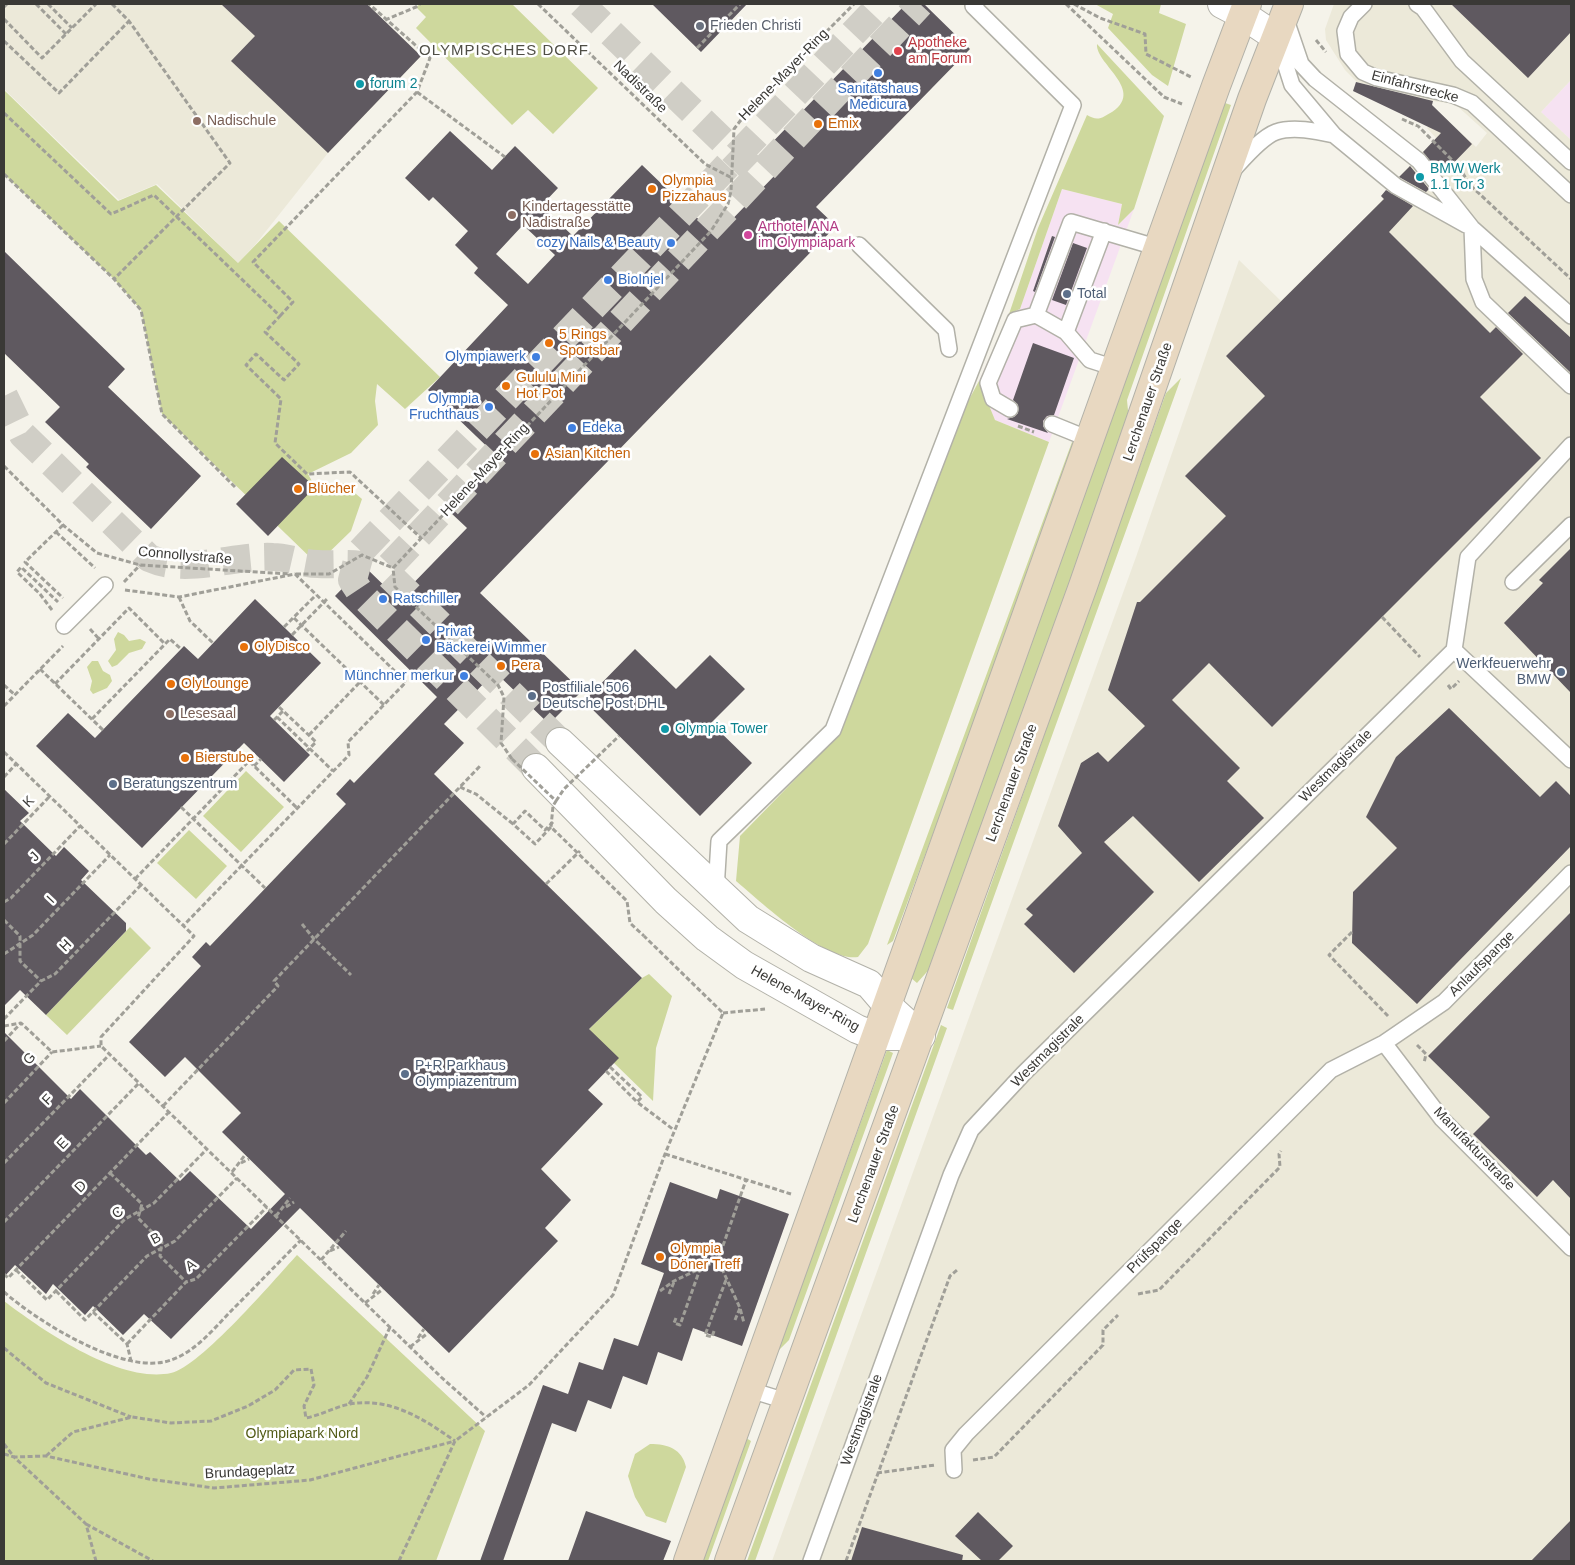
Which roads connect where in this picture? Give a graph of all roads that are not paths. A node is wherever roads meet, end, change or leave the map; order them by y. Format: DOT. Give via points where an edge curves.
graph roads {
  1 [pos="976,4"];
  2 [pos="1364,4"];
  3 [pos="1417,4"];
  4 [pos="1237,7"];
  5 [pos="1281,15"];
  6 [pos="1334,135"];
  7 [pos="1571,162"];
  8 [pos="1226,179"];
  9 [pos="1571,195"];
  10 [pos="1472,228"];
  11 [pos="1104,231"];
  12 [pos="858,245"];
  13 [pos="1159,248"];
  14 [pos="1036,315"];
  15 [pos="1571,316"];
  16 [pos="1066,332"];
  17 [pos="949,349"];
  18 [pos="1115,368"];
  19 [pos="1571,386"];
  20 [pos="1010,409"];
  21 [pos="1052,424"];
  22 [pos="1089,439"];
  23 [pos="1571,445"];
  24 [pos="1571,525"];
  25 [pos="1513,582"];
  26 [pos="111,587"];
  27 [pos="64,626"];
  28 [pos="1454,650"];
  29 [pos="560,742"];
  30 [pos="1571,760"];
  31 [pos="524,764"];
  32 [pos="1571,873"];
  33 [pos="716,890"];
  34 [pos="666,901"];
  35 [pos="887,1005"];
  36 [pos="875,1036"];
  37 [pos="921,1036"];
  38 [pos="1384,1043"];
  39 [pos="1571,1248"];
  40 [pos="750,1390"];
  41 [pos="786,1401"];
  42 [pos="954,1470"];
  43 [pos="688,1561"];
  44 [pos="729,1561"];
  45 [pos="811,1561"];
  1 -- 33 [label="lane" via="974,6 1073,105 833,730 719,841"];
  2 -- 9 [label="lane, Einfahrstrecke" via="1351,17 1346,31 1348,54 1363,72 1472,103"];
  3 -- 7 [label="lane" via="1462,62"];
  4 -- 5 [label="street"];
  4 -- 13 [label="main road" via="1216,86"];
  5 -- 6 [label="lane" via="1292,85"];
  5 -- 8 [label="main road, Lerchenauer Straße"];
  5 -- 10 [label="lane" via="1302,64 1315,79 1419,161"];
  6 -- 8 [label="lane" via="1307,130 1275,132 1246,155"];
  6 -- 10 [label="lane" via="1396,186"];
  8 -- 37 [label="main road, Lerchenauer Straße"];
  10 -- 15 [label="lane"];
  10 -- 19 [label="lane" via="1474,279 1484,302"];
  11 -- 13 [label="lane"];
  11 -- 14 [label="lane" via="1071,222"];
  11 -- 16 [label="lane"];
  12 -- 17 [label="lane" via="946,330"];
  13 -- 18 [label="main road"];
  14 -- 16 [label="lane"];
  14 -- 20 [label="lane" via="1015,320 988,383 993,399"];
  16 -- 18 [label="lane" via="1090,360"];
  18 -- 22 [label="main road"];
  21 -- 22 [label="lane"];
  22 -- 35 [label="main road"];
  23 -- 28 [label="lane" via="1468,557"];
  24 -- 25 [label="lane"];
  26 -- 27 [label="lane"];
  28 -- 30 [label="lane"];
  28 -- 45 [label="lane, Westmagistrale" via="1024,1073 971,1130 951,1175"];
  29 -- 33 [label="street"];
  31 -- 34 [label="street, Helene-Mayer-Ring" via="599,832"];
  32 -- 38 [label="lane, Anlaufspange" via="1444,1002"];
  33 -- 34 [label="street" via="691,889"];
  33 -- 35 [label="street" via="748,919 774,936 811,958 868,984"];
  34 -- 36 [label="street, Helene-Mayer-Ring" via="707,938 744,965"];
  35 -- 36 [label="main road"];
  35 -- 37 [label="street"];
  36 -- 37 [label="street, Helene-Mayer-Ring"];
  36 -- 40 [label="main road"];
  37 -- 41 [label="main road, Lerchenauer Straße"];
  38 -- 39 [label="lane, Manufakturstraße" via="1442,1119"];
  38 -- 42 [label="lane, Prüfspange" via="1332,1070 966,1434 953,1450"];
  40 -- 41 [label="lane"];
  40 -- 43 [label="main road"];
  41 -- 44 [label="main road, Lerchenauer Straße"];
}
